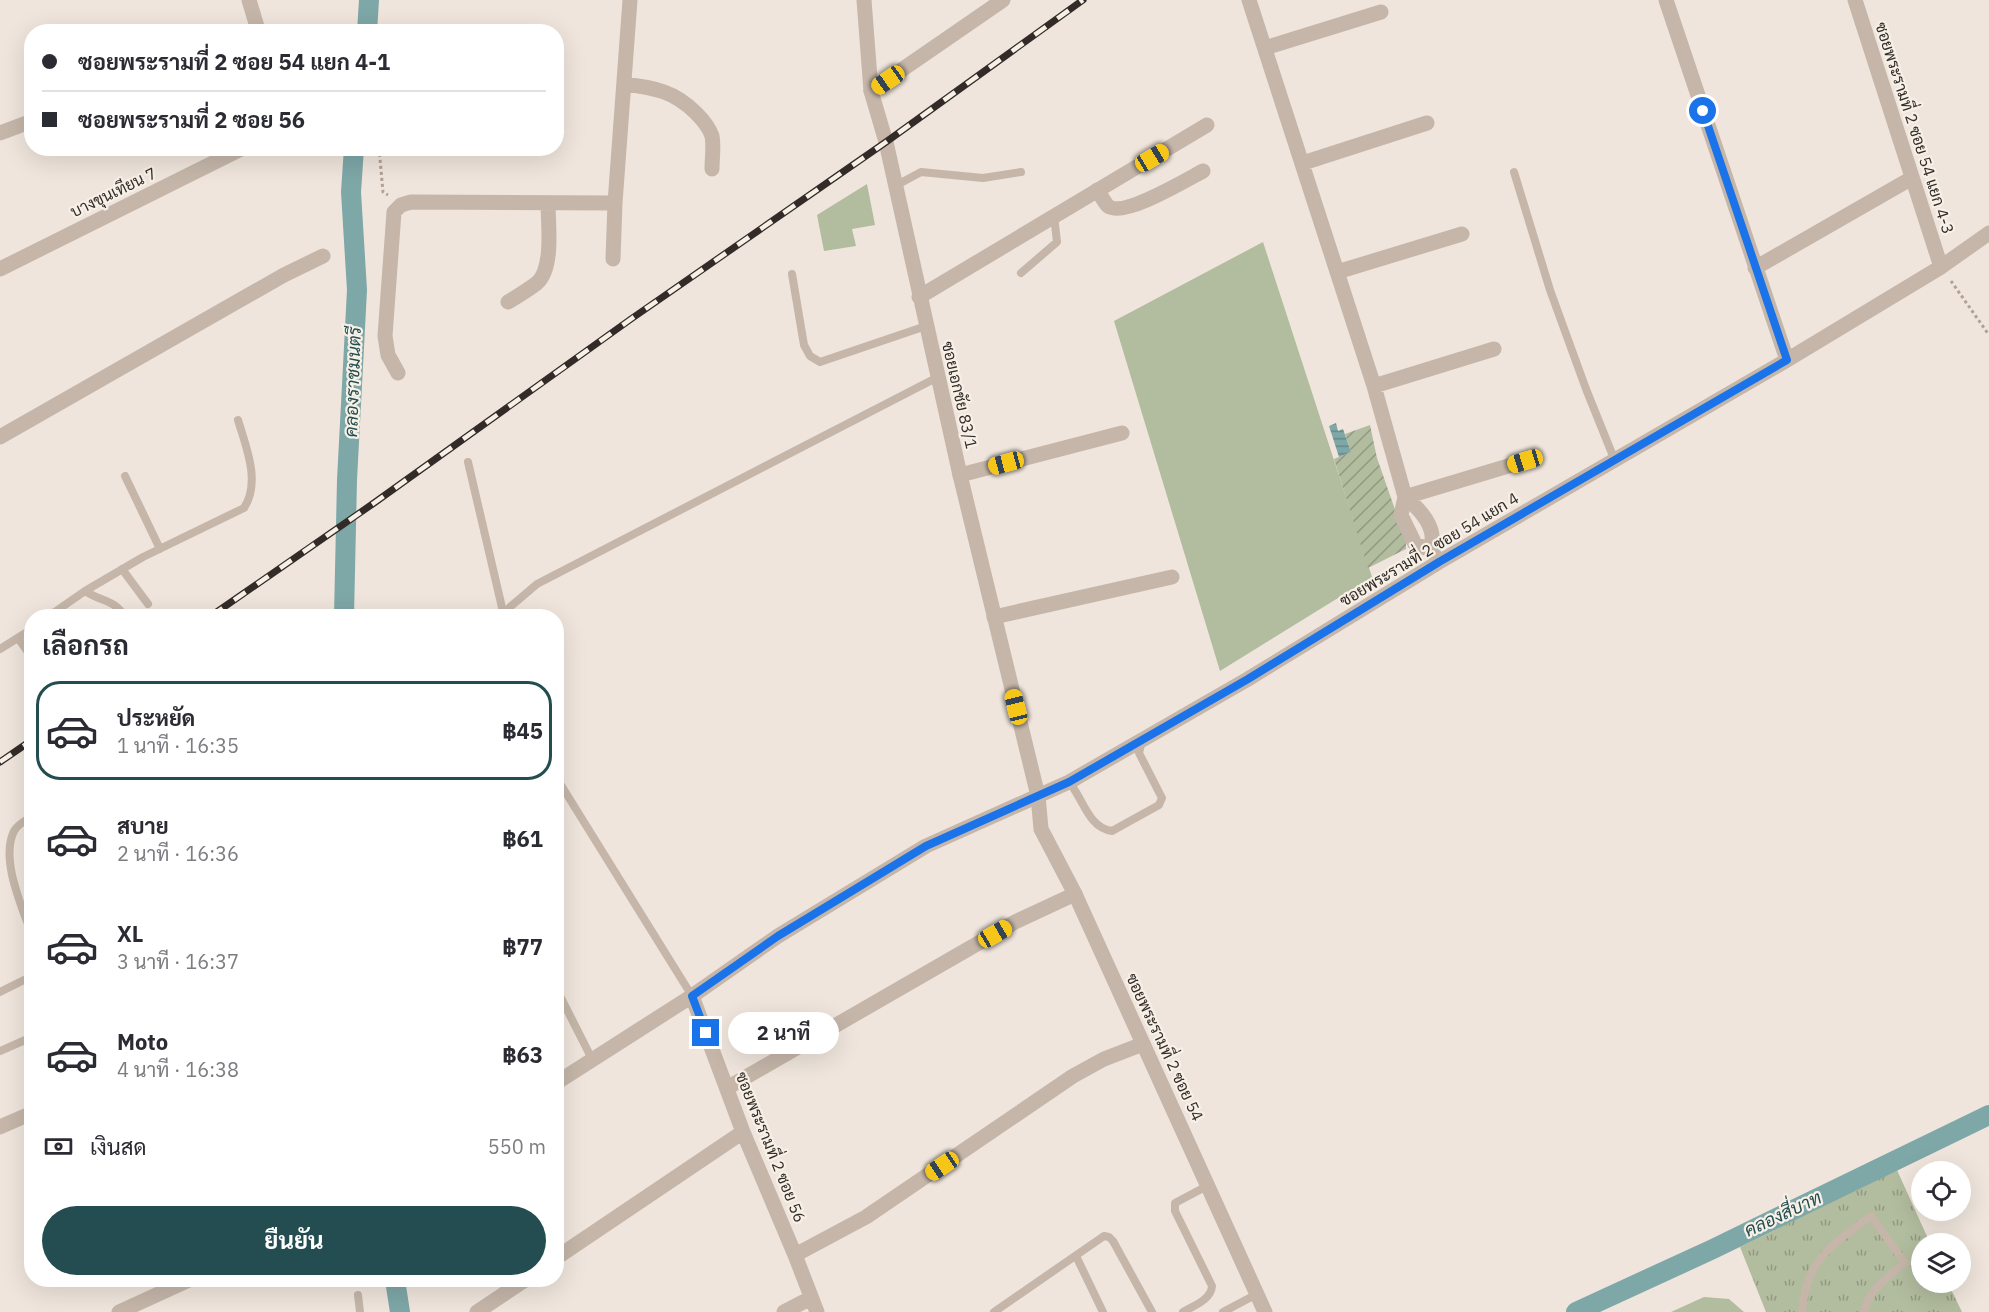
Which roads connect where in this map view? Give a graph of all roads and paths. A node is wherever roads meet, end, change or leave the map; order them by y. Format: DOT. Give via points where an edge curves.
graph roads {
  1 [pos="249,0"];
  2 [pos="630,0"];
  3 [pos="864,0"];
  4 [pos="1003,0"];
  5 [pos="1249,0"];
  6 [pos="1666,0"];
  7 [pos="1855,0"];
  8 [pos="1381,12"];
  9 [pos="255,24"];
  10 [pos="1265,48"];
  11 [pos="624,84"];
  12 [pos="872,91"];
  13 [pos="1427,123"];
  14 [pos="24,124"];
  15 [pos="1207,125"];
  16 [pos="0,133"];
  17 [pos="227,156"];
  18 [pos="380,156"];
  19 [pos="1303,162"];
  20 [pos="712,169"];
  21 [pos="1203,171"];
  22 [pos="1021,172"];
  23 [pos="1514,172"];
  24 [pos="1912,178"];
  25 [pos="895,186"];
  26 [pos="1097,190"];
  27 [pos="548,203"];
  28 [pos="615,203"];
  29 [pos="401,204"];
  30 [pos="1054,216"];
  31 [pos="1989,233"];
  32 [pos="1462,234"];
  33 [pos="323,256"];
  34 [pos="613,259"];
  35 [pos="1941,267"];
  36 [pos="1755,268"];
  37 [pos="0,269"];
  38 [pos="1337,272"];
  39 [pos="1021,273"];
  40 [pos="792,274"];
  41 [pos="919,297"];
  42 [pos="508,302"];
  43 [pos="926,326"];
  44 [pos="1989,335"];
  45 [pos="1494,349"];
  46 [pos="1787,360"];
  47 [pos="398,373"];
  48 [pos="938,377"];
  49 [pos="1374,386"];
  50 [pos="238,420"];
  51 [pos="1122,433"];
  52 [pos="0,437"];
  53 [pos="1525,461"];
  54 [pos="1616,461"];
  55 [pos="468,462"];
  56 [pos="960,475"];
  57 [pos="126,476"];
  58 [pos="1405,497"];
  59 [pos="160,549"];
  60 [pos="1435,556"];
  61 [pos="122,569"];
  62 [pos="1172,577"];
  63 [pos="85,591"];
  64 [pos="148,603"];
  65 [pos="59,609"];
  66 [pos="120,609"];
  67 [pos="502,609"];
  68 [pos="509,609"];
  69 [pos="994,617"];
  70 [pos="24,634"];
  71 [pos="18,638"];
  72 [pos="24,647"];
  73 [pos="0,649"];
  74 [pos="1142,739"];
  75 [pos="1069,782"];
  76 [pos="564,790"];
  77 [pos="1038,796"];
  78 [pos="24,825"];
  79 [pos="1075,894"];
  80 [pos="24,911"];
  81 [pos="24,980"];
  82 [pos="0,992"];
  83 [pos="692,996"];
  84 [pos="564,1004"];
  85 [pos="24,1040"];
  86 [pos="1143,1044"];
  87 [pos="0,1051"];
  88 [pos="593,1060"];
  89 [pos="564,1078"];
  90 [pos="727,1088"];
  91 [pos="24,1116"];
  92 [pos="0,1127"];
  93 [pos="743,1132"];
  94 [pos="1209,1185"];
  95 [pos="564,1253"];
  96 [pos="795,1254"];
  97 [pos="1076,1256"];
  98 [pos="174,1287"];
  99 [pos="514,1287"];
  100 [pos="1257,1294"];
  101 [pos="358,1295"];
  102 [pos="814,1305"];
  103 [pos="119,1312"];
  104 [pos="360,1312"];
  105 [pos="477,1312"];
  106 [pos="784,1312"];
  107 [pos="994,1312"];
  108 [pos="1103,1312"];
  109 [pos="1152,1312"];
  110 [pos="1182,1312"];
  111 [pos="1223,1312"];
  112 [pos="1265,1312"];
  113 [pos="1802,1312"];
  114 [pos="1864,1312"];
  1 -- 9 [label="street"];
  2 -- 11 [label="street"];
  3 -- 12 [label="street, ซอยเอกชัย 83/1"];
  4 -- 12 [label="street"];
  5 -- 10 [label="street"];
  6 -- 36 [label="street"];
  7 -- 24 [label="street, ซอยพระรามที่ 2 ซอย 54 แยก 4-3"];
  8 -- 10 [label="street"];
  10 -- 19 [label="street"];
  11 -- 20 [label="street" via="652,88 684,101 711,133"];
  11 -- 28 [label="street"];
  12 -- 25 [label="street, ซอยเอกชัย 83/1"];
  13 -- 19 [label="street"];
  14 -- 16 [label="street"];
  15 -- 26 [label="street"];
  17 -- 37 [label="street, บางขุนเทียน 7"];
  18 -- 29 [label="path" via="383,192"];
  19 -- 38 [label="street"];
  21 -- 26 [label="street" via="1123,209 1108,206"];
  22 -- 25 [label="lane" via="983,178 921,172"];
  23 -- 54 [label="lane" via="1550,290"];
  24 -- 35 [label="street, ซอยพระรามที่ 2 ซอย 54 แยก 4-3"];
  24 -- 36 [label="street"];
  25 -- 41 [label="street, ซอยเอกชัย 83/1"];
  26 -- 30 [label="street"];
  27 -- 28 [label="street"];
  27 -- 29 [label="street"];
  27 -- 42 [label="street" via="545,268 538,282"];
  28 -- 34 [label="street"];
  29 -- 47 [label="street" via="394,212 385,336 388,355"];
  30 -- 39 [label="lane" via="1057,242"];
  30 -- 41 [label="street"];
  31 -- 35 [label="street, ซอยพระรามที่ 2 ซอย 54 แยก 4"];
  32 -- 38 [label="street"];
  33 -- 52 [label="street"];
  35 -- 44 [label="path"];
  35 -- 46 [label="street, ซอยพระรามที่ 2 ซอย 54 แยก 4"];
  36 -- 46 [label="street"];
  38 -- 49 [label="street"];
  40 -- 43 [label="lane" via="804,345 810,356 820,362"];
  41 -- 43 [label="street, ซอยเอกชัย 83/1"];
  43 -- 48 [label="street, ซอยเอกชัย 83/1"];
  45 -- 49 [label="street"];
  46 -- 54 [label="street, ซอยพระรามที่ 2 ซอย 54 แยก 4"];
  48 -- 56 [label="street, ซอยเอกชัย 83/1"];
  48 -- 68 [label="lane" via="537,584"];
  49 -- 58 [label="street"];
  50 -- 59 [label="lane" via="250,463 251,497 244,508"];
  51 -- 56 [label="street"];
  53 -- 58 [label="street"];
  54 -- 60 [label="street, ซอยพระรามที่ 2 ซอย 54 แยก 4"];
  55 -- 67 [label="lane"];
  56 -- 69 [label="street, ซอยเอกชัย 83/1"];
  57 -- 59 [label="lane"];
  58 -- 60 [label="street" via="1419,508 1432,533"];
  59 -- 61 [label="lane"];
  60 -- 74 [label="street, ซอยพระรามที่ 2 ซอย 54 แยก 4" via="1248,679"];
  61 -- 63 [label="lane"];
  61 -- 64 [label="lane"];
  62 -- 69 [label="street"];
  63 -- 65 [label="lane"];
  63 -- 66 [label="lane"];
  69 -- 77 [label="street, ซอยเอกชัย 83/1"];
  70 -- 71 [label="lane"];
  71 -- 72 [label="lane"];
  71 -- 73 [label="lane"];
  74 -- 75 [label="street, ซอยพระรามที่ 2 ซอย 54 แยก 4"];
  74 -- 75 [label="lane" via="1139,753 1159,790 1159,805 1112,831 1103,830 1096,826"];
  75 -- 77 [label="street, ซอยพระรามที่ 2 ซอย 54 แยก 4"];
  76 -- 83 [label="lane"];
  77 -- 79 [label="street, ซอยพระรามที่ 2 ซอย 54" via="1041,830"];
  77 -- 83 [label="street, ซอยพระรามที่ 2 ซอย 54 แยก 4" via="926,846 778,936"];
  78 -- 80 [label="lane" via="15,829 7,846 9,866"];
  79 -- 86 [label="street, ซอยพระรามที่ 2 ซอย 54"];
  79 -- 90 [label="street" via="1016,922"];
  81 -- 82 [label="lane"];
  83 -- 88 [label="street, ซอยพระรามที่ 2 ซอย 54 แยก 4"];
  83 -- 90 [label="street, ซอยพระรามที่ 2 ซอย 56"];
  84 -- 88 [label="lane"];
  85 -- 87 [label="lane"];
  86 -- 94 [label="street, ซอยพระรามที่ 2 ซอย 54"];
  86 -- 96 [label="street" via="1074,1076 866,1217"];
  88 -- 89 [label="street, ซอยพระรามที่ 2 ซอย 54 แยก 4"];
  90 -- 93 [label="street, ซอยพระรามที่ 2 ซอย 56"];
  91 -- 92 [label="street"];
  93 -- 95 [label="street"];
  93 -- 96 [label="street, ซอยพระรามที่ 2 ซอย 56"];
  94 -- 100 [label="street, ซอยพระรามที่ 2 ซอย 54"];
  94 -- 110 [label="lane" via="1181,1198 1174,1206 1212,1286 1207,1298"];
  96 -- 102 [label="street, ซอยพระรามที่ 2 ซอย 56"];
  97 -- 107 [label="lane"];
  97 -- 108 [label="lane"];
  97 -- 109 [label="lane" via="1104,1236 1109,1237"];
  98 -- 103 [label="street"];
  99 -- 105 [label="street"];
  100 -- 111 [label="lane"];
  100 -- 112 [label="street, ซอยพระรามที่ 2 ซอย 54"];
  101 -- 104 [label="lane"];
  102 -- 106 [label="street"];
  113 -- 114 [label="lane" via="1814,1265 1830,1246 1871,1216 1905,1263 1876,1287"];
}
